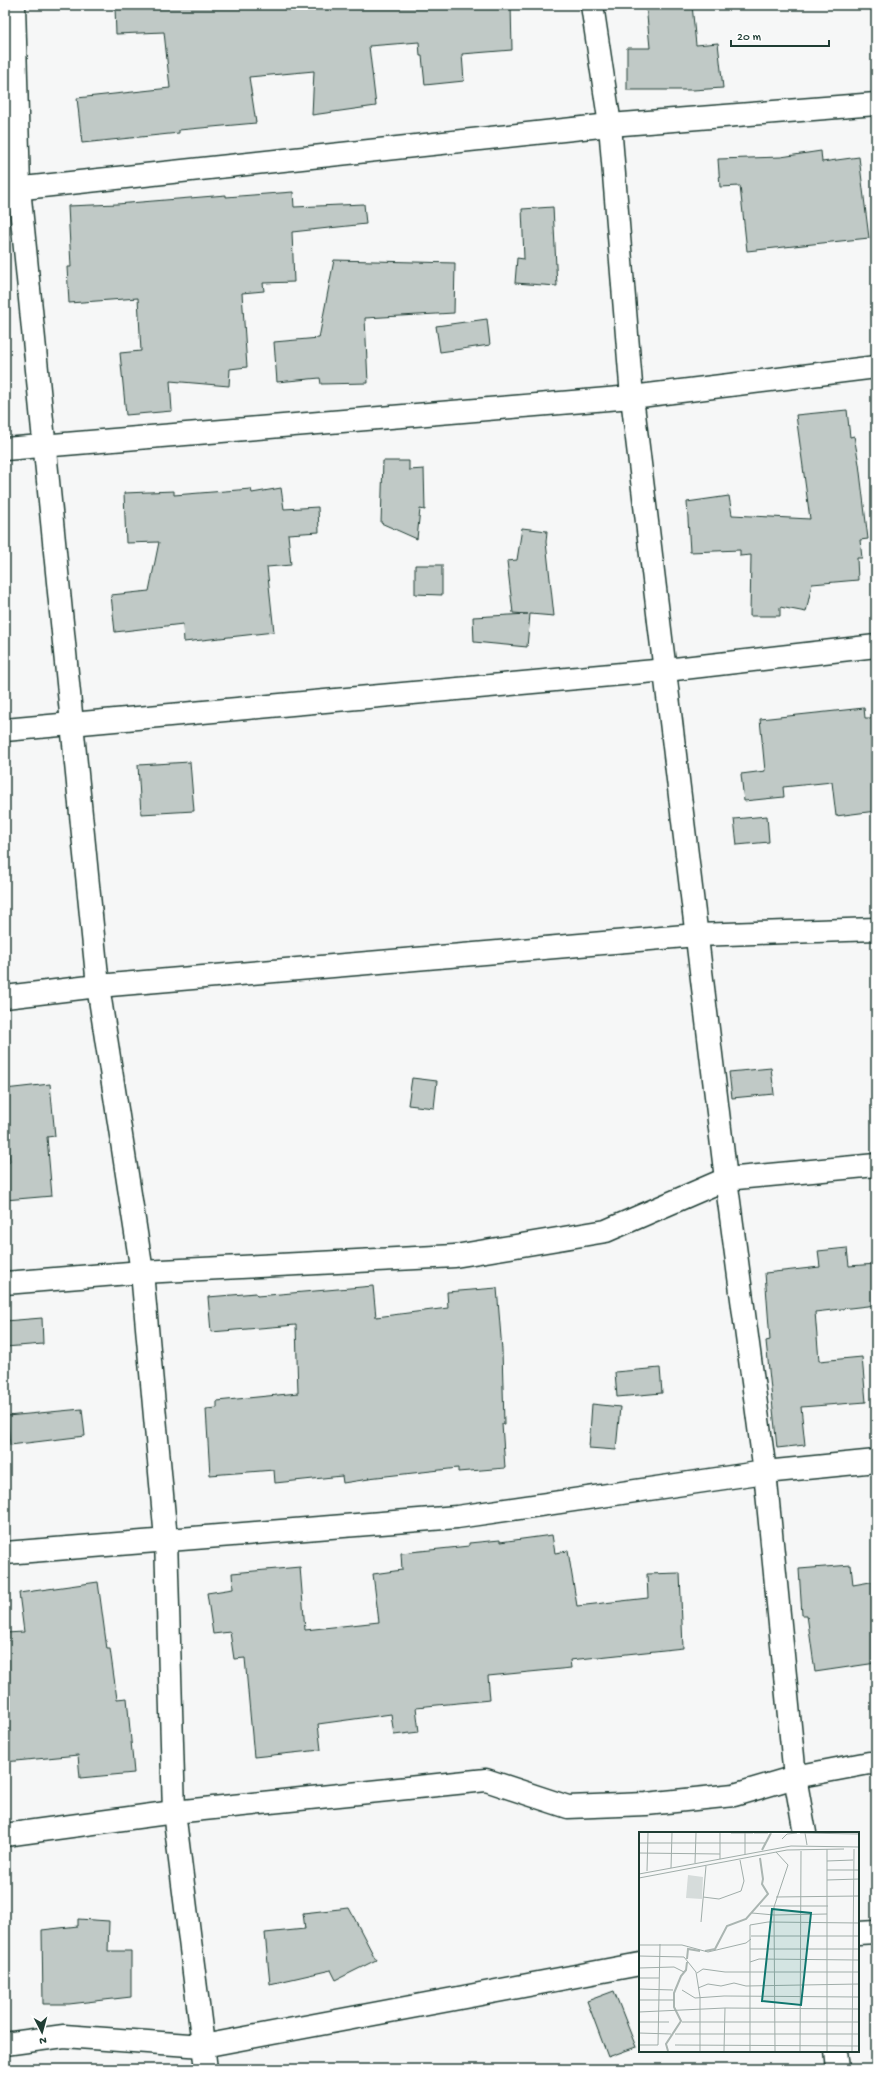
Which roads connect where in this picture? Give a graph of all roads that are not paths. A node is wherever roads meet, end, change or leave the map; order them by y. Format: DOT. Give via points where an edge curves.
graph roads {
  1 [pos="14,5"];
  2 [pos="592,5"];
  3 [pos="876,104"];
  4 [pos="610,125"];
  5 [pos="12,189"];
  6 [pos="876,367"];
  7 [pos="632,397"];
  8 [pos="46,445"];
  9 [pos="5,449"];
  10 [pos="876,646"];
  11 [pos="666,670"];
  12 [pos="72,723"];
  13 [pos="5,730"];
  14 [pos="876,929"];
  15 [pos="697,936"];
  16 [pos="98,986"];
  17 [pos="5,997"];
  18 [pos="876,1165"];
  19 [pos="726,1179"];
  20 [pos="142,1272"];
  21 [pos="5,1283"];
  22 [pos="876,1461"];
  23 [pos="765,1472"];
  24 [pos="166,1539"];
  25 [pos="5,1553"];
  26 [pos="876,1764"];
  27 [pos="795,1777"];
  28 [pos="174,1812"];
  29 [pos="805,1832"];
  30 [pos="5,1835"];
  31 [pos="876,1932"];
  32 [pos="859,1933"];
  33 [pos="639,1964"];
  34 [pos="5,2044"];
  35 [pos="203,2046"];
  36 [pos="836,2052"];
  37 [pos="206,2069"];
  38 [pos="838,2069"];
  1 -- 5 [label="street"];
  2 -- 4 [label="street"];
  3 -- 4 [label="street"];
  4 -- 5 [label="street"];
  4 -- 7 [label="street"];
  5 -- 8 [label="street"];
  6 -- 7 [label="street"];
  7 -- 8 [label="street"];
  7 -- 11 [label="street"];
  8 -- 9 [label="street"];
  8 -- 12 [label="street"];
  10 -- 11 [label="street"];
  11 -- 12 [label="street"];
  11 -- 15 [label="street"];
  12 -- 13 [label="street"];
  12 -- 16 [label="street"];
  14 -- 15 [label="street"];
  15 -- 16 [label="street"];
  15 -- 19 [label="street"];
  16 -- 17 [label="street"];
  16 -- 20 [label="street"];
  18 -- 19 [label="street"];
  19 -- 20 [label="street" via="606,1231 455,1256"];
  19 -- 23 [label="street"];
  20 -- 21 [label="street"];
  20 -- 24 [label="street"];
  22 -- 23 [label="street"];
  23 -- 24 [label="street" via="457,1517"];
  23 -- 27 [label="street"];
  24 -- 25 [label="street"];
  24 -- 28 [label="street"];
  26 -- 27 [label="street" via="869,1763"];
  27 -- 28 [label="street" via="734,1794 646,1804 568,1806 486,1780"];
  27 -- 29 [label="street"];
  28 -- 30 [label="street"];
  28 -- 35 [label="street"];
  31 -- 32 [label="street"];
  33 -- 35 [label="street"];
  34 -- 35 [label="street" via="64,2036"];
  35 -- 37 [label="street"];
  36 -- 38 [label="street"];
}
